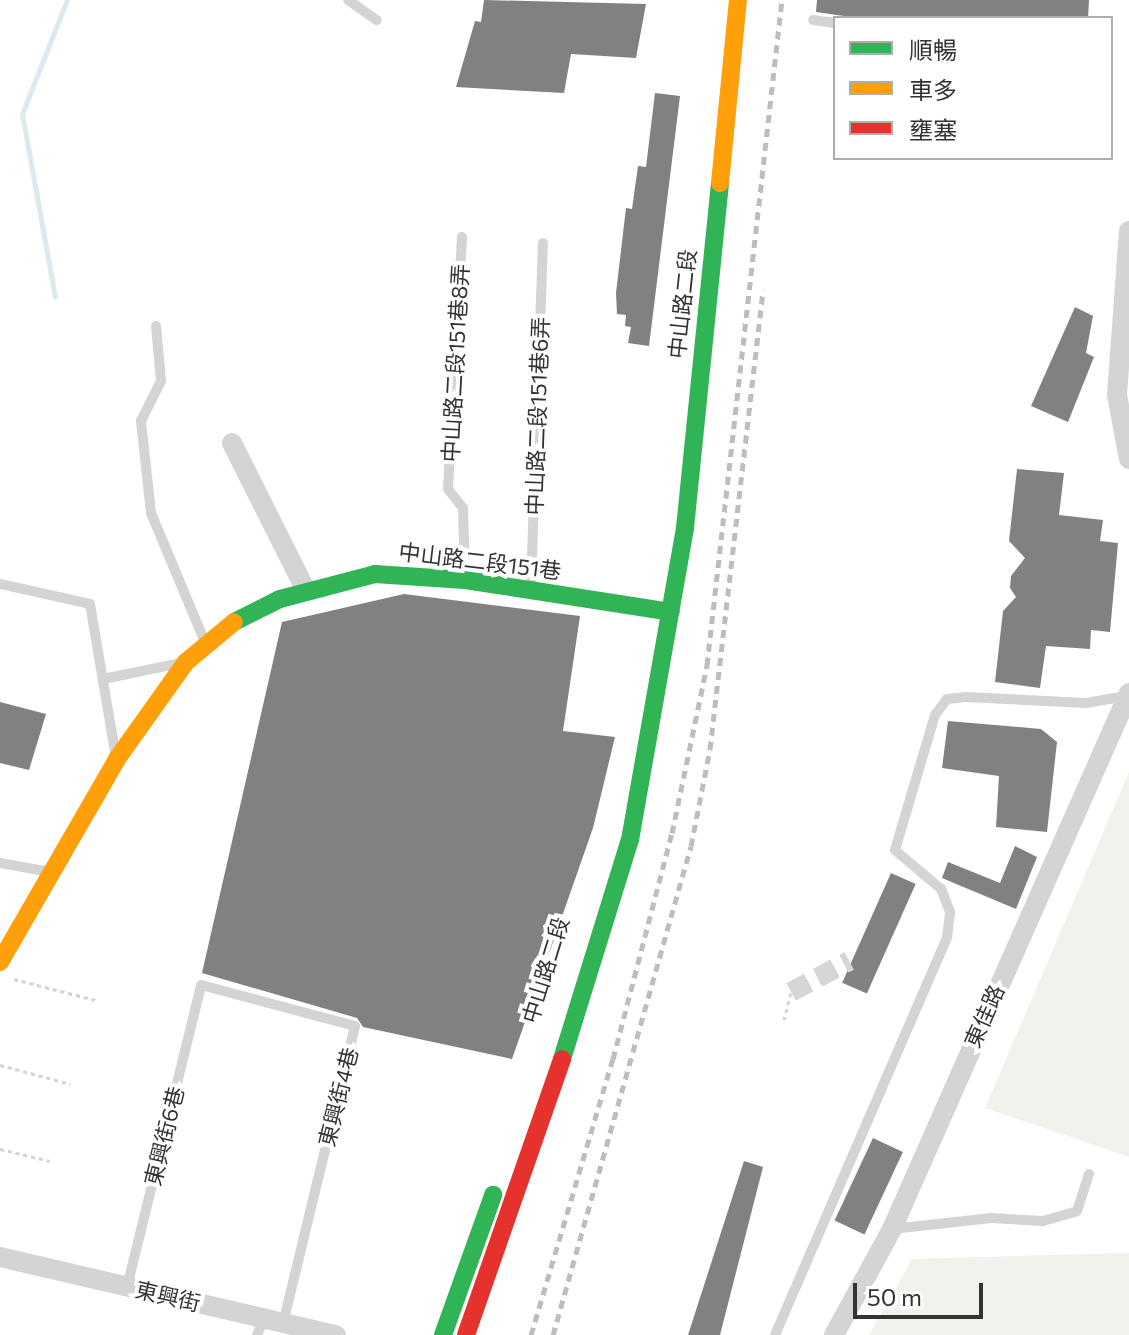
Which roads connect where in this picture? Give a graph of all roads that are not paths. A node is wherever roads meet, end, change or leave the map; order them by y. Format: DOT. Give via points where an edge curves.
graph roads {
  1 [pos="348,0"];
  2 [pos="738,0"];
  3 [pos="377,20"];
  4 [pos="813,20"];
  5 [pos="833,23"];
  6 [pos="1129,231"];
  7 [pos="462,237"];
  8 [pos="543,243"];
  9 [pos="156,326"];
  10 [pos="232,443"];
  11 [pos="1129,459"];
  12 [pos="465,580"];
  13 [pos="0,584"];
  14 [pos="530,589"];
  15 [pos="306,591"];
  16 [pos="671,612"];
  17 [pos="205,644"];
  18 [pos="186,662"];
  19 [pos="103,679"];
  20 [pos="1129,695"];
  21 [pos="117,759"];
  22 [pos="0,863"];
  23 [pos="52,872"];
  24 [pos="0,962"];
  25 [pos="201,985"];
  26 [pos="1089,1174"];
  27 [pos="892,1229"];
  28 [pos="0,1257"];
  29 [pos="127,1287"];
  30 [pos="268,1326"];
  31 [pos="336,1335"];
  32 [pos="443,1335"];
  33 [pos="466,1335"];
  34 [pos="775,1335"];
  35 [pos="834,1335"];
  1 -- 3 [label="lane"];
  2 -- 16 [label="main road, 中山路二段" via="685,528"];
  4 -- 5 [label="lane"];
  6 -- 11 [label="street" via="1117,395"];
  7 -- 12 [label="lane, 中山路二段151巷8弄" via="448,489 463,508"];
  8 -- 14 [label="lane, 中山路二段151巷6弄"];
  9 -- 17 [label="lane" via="161,381 141,421 151,513"];
  10 -- 15 [label="street"];
  12 -- 14 [label="main road, 中山路二段151巷"];
  12 -- 15 [label="main road, 中山路二段151巷" via="375,574"];
  13 -- 19 [label="lane" via="90,604"];
  14 -- 16 [label="main road, 中山路二段151巷"];
  15 -- 17 [label="main road, 中山路二段151巷" via="225,626"];
  16 -- 32 [label="main road, 中山路二段" via="605,860 538,1071"];
  16 -- 33 [label="main road, 中山路二段" via="630,840 559,1069"];
  17 -- 18 [label="main road, 中山路二段151巷"];
  18 -- 19 [label="lane"];
  18 -- 21 [label="main road, 中山路二段151巷"];
  19 -- 21 [label="lane"];
  20 -- 27 [label="street, 東佳路"];
  20 -- 34 [label="lane" via="1086,703 965,697 947,699 935,715 895,850 941,889 950,912 947,937"];
  21 -- 23 [label="main road, 中山路二段151巷"];
  22 -- 23 [label="lane"];
  23 -- 24 [label="main road, 中山路二段151巷"];
  25 -- 29 [label="lane, 東興街6巷"];
  25 -- 30 [label="lane, 東興街4巷" via="355,1026"];
  26 -- 27 [label="lane" via="1077,1211 1043,1221 991,1218"];
  27 -- 35 [label="street, 東佳路"];
  28 -- 29 [label="street, 東興街"];
  29 -- 30 [label="street, 東興街"];
  30 -- 31 [label="street, 東興街"];
}
